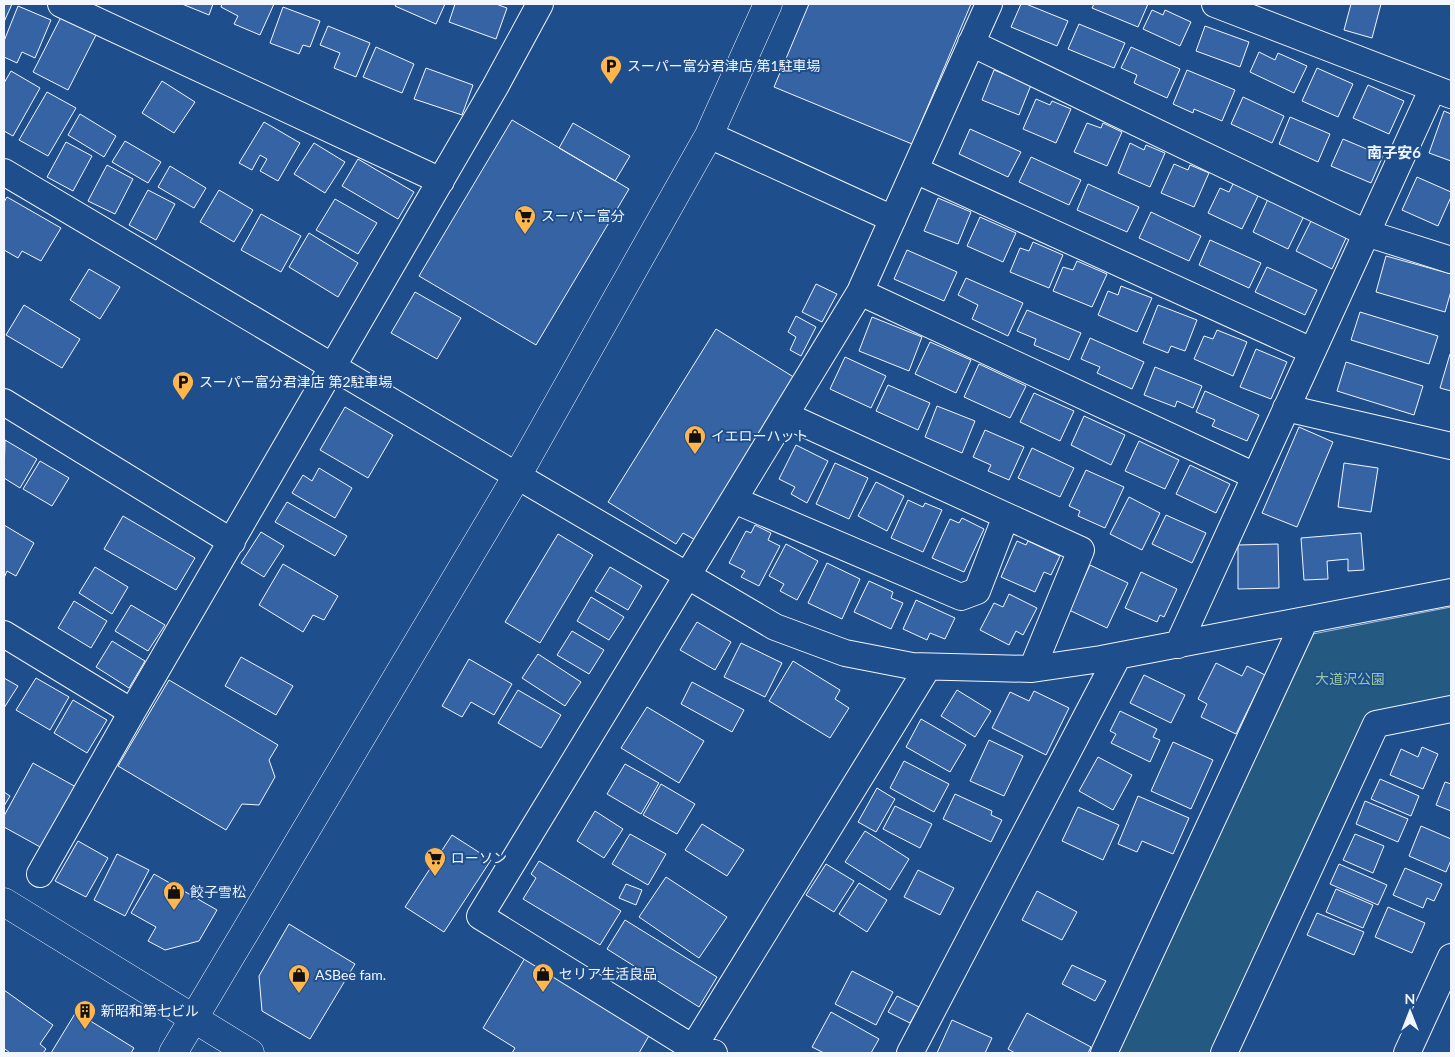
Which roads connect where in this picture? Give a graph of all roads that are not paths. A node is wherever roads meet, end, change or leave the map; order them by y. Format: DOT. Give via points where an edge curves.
graph roads {
  1 [pos="61,4"];
  2 [pos="540,4"];
  3 [pos="768,4"];
  4 [pos="989,4"];
  5 [pos="1215,4"];
  6 [pos="971,43"];
  7 [pos="1442,91"];
  8 [pos="709,135"];
  9 [pos="915,170"];
  10 [pos="4,172"];
  11 [pos="441,181"];
  12 [pos="893,219"];
  13 [pos="1366,233"];
  14 [pos="1451,260"];
  15 [pos="860,292"];
  16 [pos="1312,351"];
  17 [pos="333,367"];
  18 [pos="4,402"];
  19 [pos="1286,408"];
  20 [pos="785,414"];
  21 [pos="1451,446"];
  22 [pos="517,476"];
  23 [pos="1255,476"];
  24 [pos="734,500"];
  25 [pos="1006,516"];
  26 [pos="232,542"];
  27 [pos="687,575"];
  28 [pos="1451,592"];
  29 [pos="1306,620"];
  30 [pos="4,634"];
  31 [pos="1178,645"];
  32 [pos="1118,656"];
  33 [pos="928,667"];
  34 [pos="1032,669"];
  35 [pos="1451,709"];
  36 [pos="132,712"];
  37 [pos="40,874"];
  38 [pos="4,902"];
  39 [pos="1451,957"];
  40 [pos="195,1019"];
  41 [pos="704,1051"];
  42 [pos="173,1053"];
  43 [pos="250,1053"];
  44 [pos="910,1053"];
  45 [pos="1104,1053"];
  46 [pos="1224,1053"];
  47 [pos="1407,1053"];
  1 -- 11 [label="street"];
  2 -- 11 [label="street"];
  3 -- 8 [label="street"];
  4 -- 6 [label="street"];
  5 -- 7 [label="street"];
  6 -- 9 [label="street"];
  6 -- 13 [label="street"];
  7 -- 13 [label="street"];
  8 -- 12 [label="street"];
  8 -- 22 [label="street"];
  9 -- 12 [label="street"];
  9 -- 16 [label="street"];
  10 -- 17 [label="street"];
  11 -- 17 [label="street"];
  12 -- 15 [label="street"];
  13 -- 14 [label="street"];
  13 -- 16 [label="street"];
  15 -- 20 [label="street"];
  15 -- 23 [label="street"];
  16 -- 19 [label="street"];
  17 -- 22 [label="street"];
  17 -- 26 [label="street"];
  18 -- 26 [label="street"];
  19 -- 21 [label="street"];
  19 -- 23 [label="street"];
  20 -- 24 [label="street"];
  20 -- 25 [label="street"];
  22 -- 27 [label="street"];
  22 -- 40 [label="street"];
  23 -- 31 [label="street"];
  24 -- 25 [label="street" via="960,597 977,592"];
  24 -- 27 [label="street"];
  25 -- 34 [label="street" via="1081,550"];
  26 -- 36 [label="street"];
  27 -- 33 [label="street" via="775,627 845,653"];
  27 -- 41 [label="street" via="480,916"];
  28 -- 29 [label="street"];
  29 -- 31 [label="street"];
  29 -- 45 [label="street"];
  30 -- 36 [label="street"];
  31 -- 32 [label="street"];
  32 -- 34 [label="street"];
  32 -- 44 [label="street"];
  33 -- 34 [label="street"];
  33 -- 41 [label="street"];
  35 -- 46 [label="street" via="1376,724"];
  36 -- 37 [label="street"];
  38 -- 40 [label="street"];
  39 -- 47 [label="street"];
  40 -- 42 [label="street"];
  40 -- 43 [label="street"];
}
